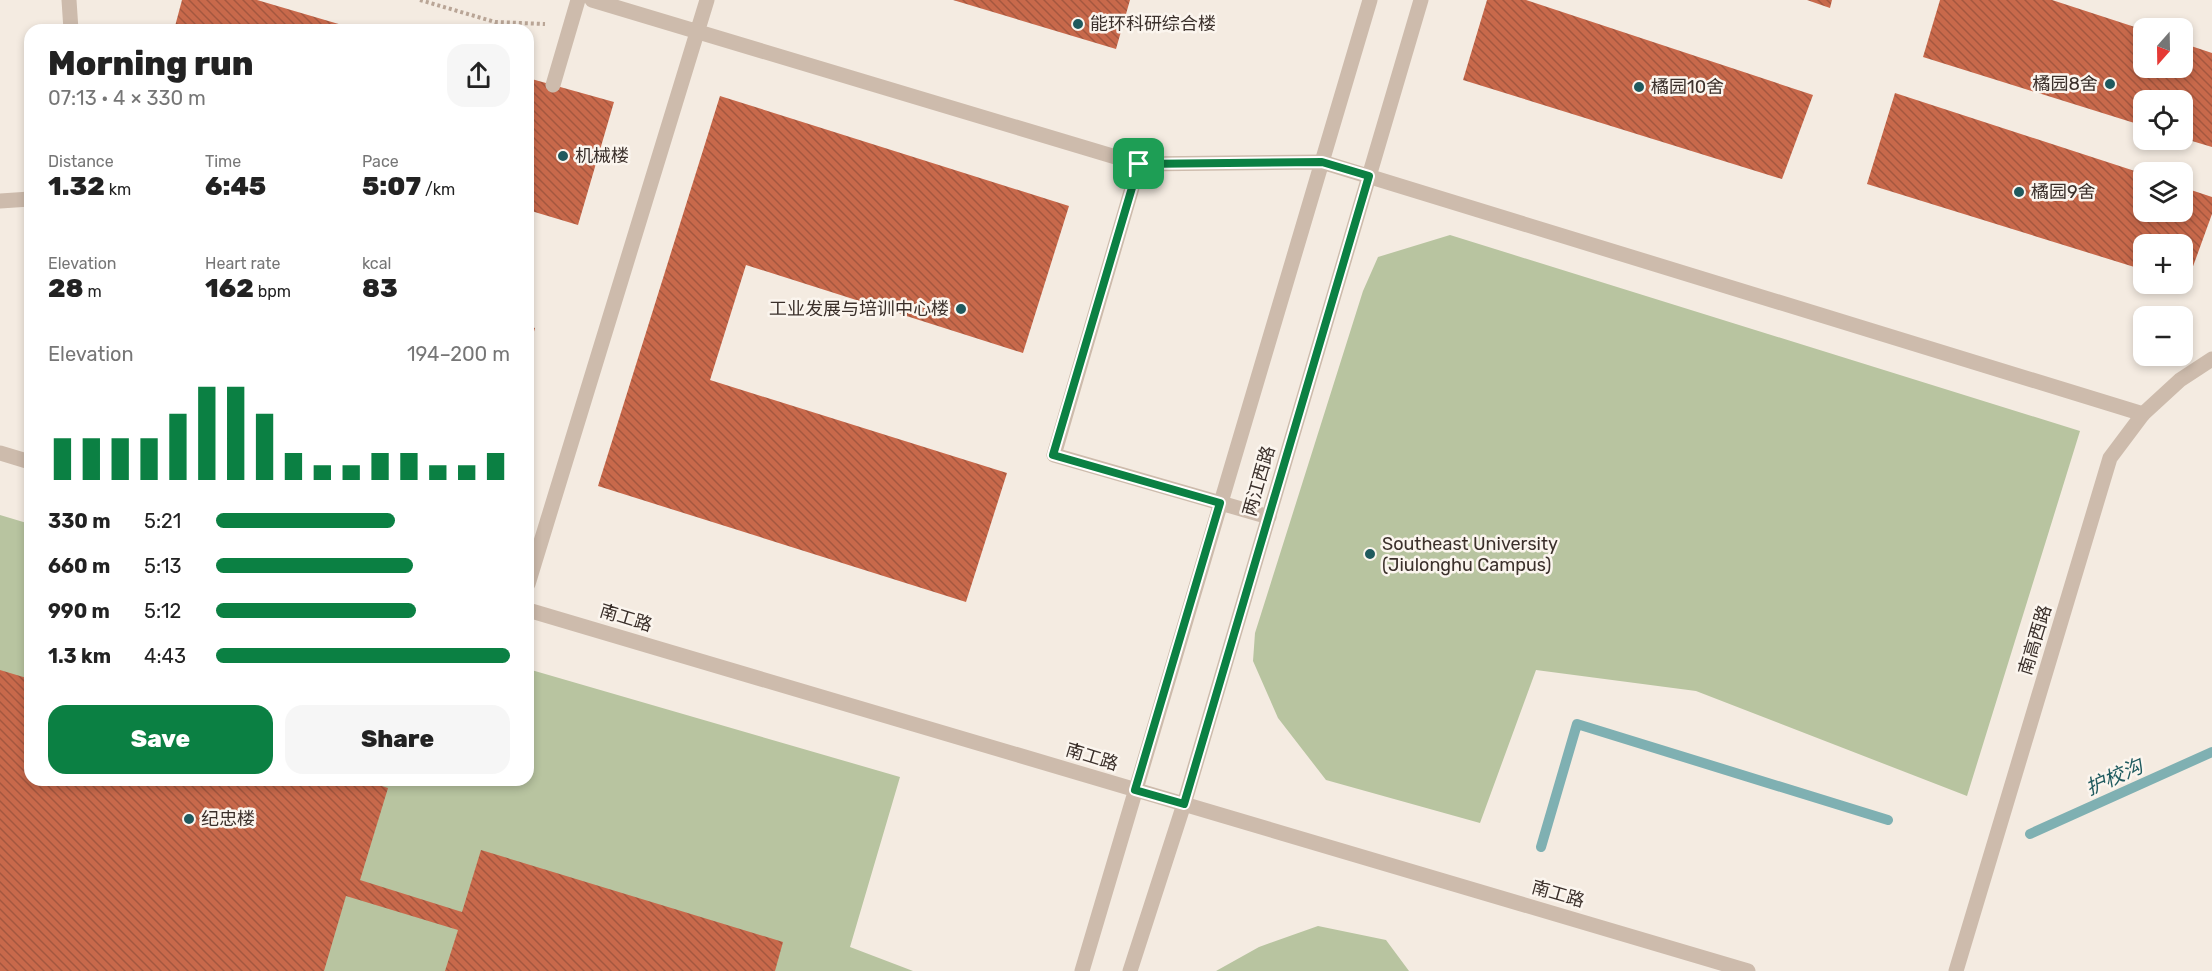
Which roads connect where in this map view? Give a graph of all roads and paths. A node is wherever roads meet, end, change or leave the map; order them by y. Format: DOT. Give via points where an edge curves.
graph roads {
  1 [pos="69,0"];
  2 [pos="420,0"];
  3 [pos="578,0"];
  4 [pos="592,0"];
  5 [pos="707,0"];
  6 [pos="1370,0"];
  7 [pos="1421,0"];
  8 [pos="71,24"];
  9 [pos="532,24"];
  10 [pos="534,24"];
  11 [pos="570,26"];
  12 [pos="697,32"];
  13 [pos="553,85"];
  14 [pos="1322,162"];
  15 [pos="1139,164"];
  16 [pos="1369,176"];
  17 [pos="24,199"];
  18 [pos="0,201"];
  19 [pos="2212,359"];
  20 [pos="2142,414"];
  21 [pos="0,453"];
  22 [pos="24,460"];
  23 [pos="1220,503"];
  24 [pos="1269,518"];
  25 [pos="534,564"];
  26 [pos="534,612"];
  27 [pos="1135,790"];
  28 [pos="1184,804"];
  29 [pos="1082,971"];
  30 [pos="1131,971"];
  31 [pos="1748,971"];
  32 [pos="1956,971"];
  1 -- 8 [label="street"];
  2 -- 9 [label="path" via="495,22"];
  3 -- 11 [label="street"];
  4 -- 12 [label="street"];
  5 -- 12 [label="street"];
  6 -- 14 [label="street, 两江西路"];
  7 -- 16 [label="street, 两江西路"];
  10 -- 11 [label="path"];
  11 -- 13 [label="street"];
  12 -- 15 [label="street"];
  12 -- 25 [label="street"];
  14 -- 15 [label="street"];
  14 -- 16 [label="street"];
  14 -- 23 [label="street, 两江西路"];
  15 -- 23 [label="street" via="1053,455"];
  16 -- 20 [label="street"];
  16 -- 24 [label="street, 两江西路"];
  17 -- 18 [label="street"];
  19 -- 20 [label="street, 南高西路" via="2180,380"];
  20 -- 32 [label="street, 南高西路" via="2110,458"];
  21 -- 22 [label="street"];
  23 -- 24 [label="street"];
  23 -- 27 [label="street, 两江西路"];
  24 -- 28 [label="street, 两江西路"];
  26 -- 27 [label="street, 南工路"];
  27 -- 28 [label="street, 南工路"];
  27 -- 29 [label="street, 两江西路"];
  28 -- 30 [label="street, 两江西路"];
  28 -- 31 [label="street, 南工路"];
}
